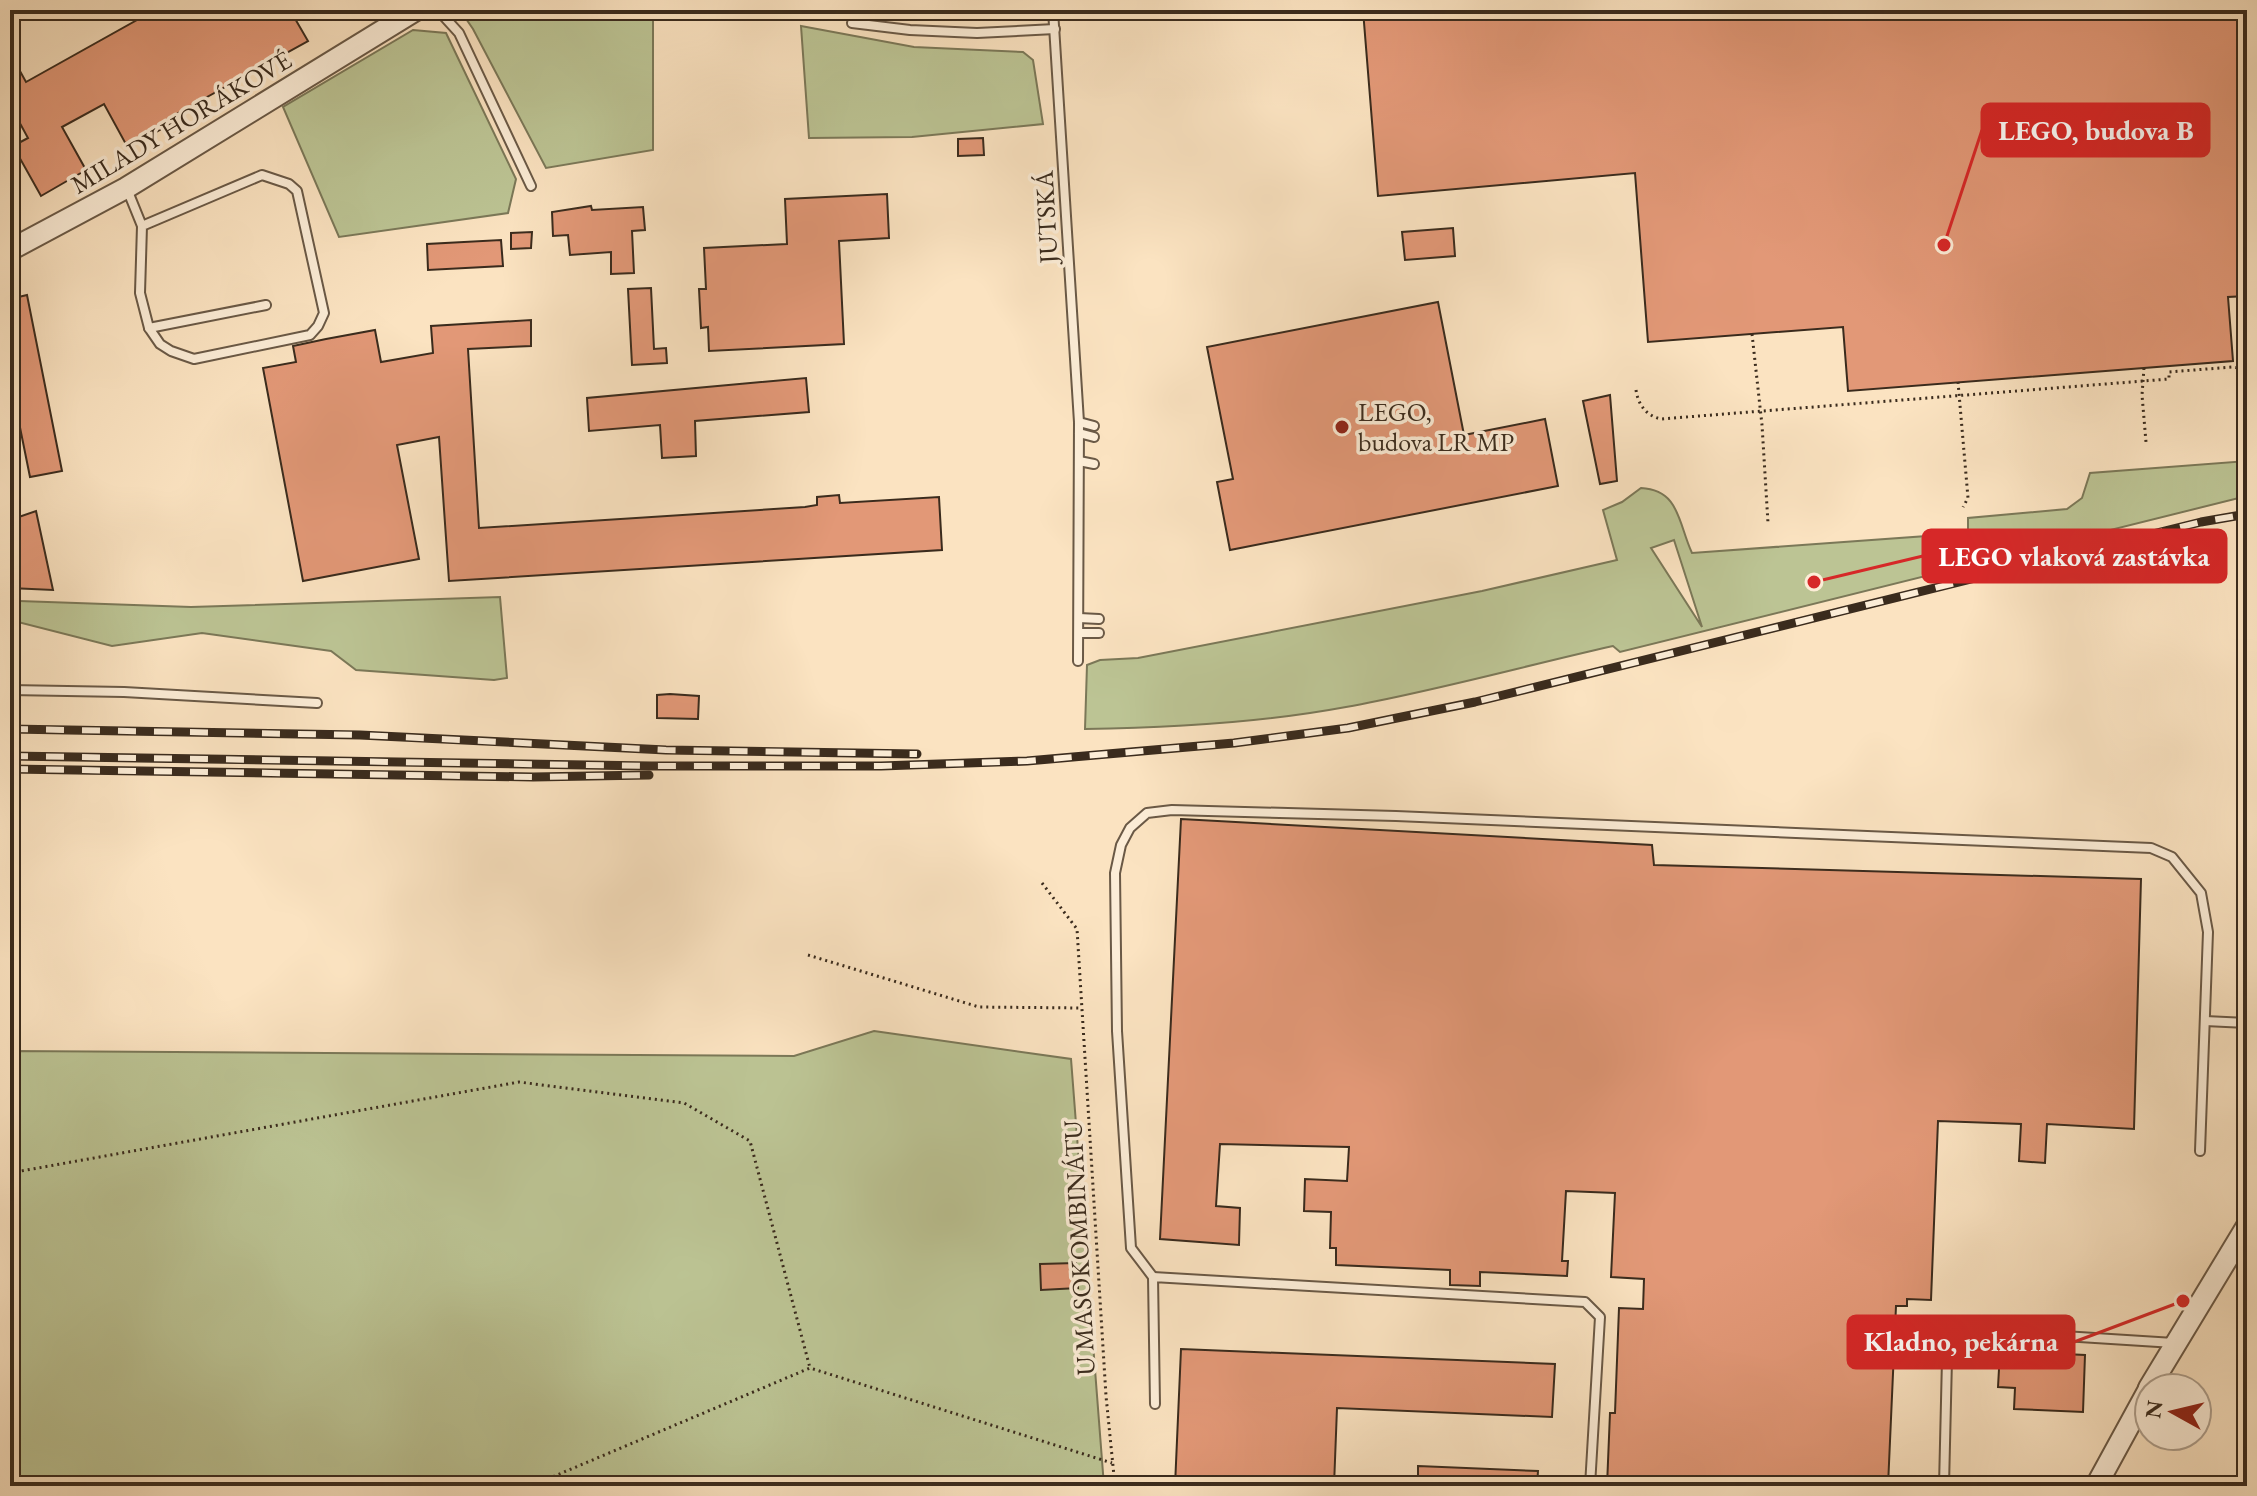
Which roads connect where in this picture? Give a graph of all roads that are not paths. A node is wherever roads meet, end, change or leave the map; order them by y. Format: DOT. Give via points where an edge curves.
graph roads {
  1 [pos="416,10"];
  2 [pos="438,10"];
  3 [pos="1053,10"];
  4 [pos="852,23"];
  5 [pos="1055,29"];
  6 [pos="531,186"];
  7 [pos="126,188"];
  8 [pos="142,226"];
  9 [pos="10,250"];
  10 [pos="266,305"];
  11 [pos="149,328"];
  12 [pos="1079,422"];
  13 [pos="1094,426"];
  14 [pos="1079,433"];
  15 [pos="1094,437"];
  16 [pos="1079,461"];
  17 [pos="1094,464"];
  18 [pos="1079,618"];
  19 [pos="1099,619"];
  20 [pos="1079,633"];
  21 [pos="1099,633"];
  22 [pos="1078,661"];
  23 [pos="10,690"];
  24 [pos="317,703"];
  25 [pos="2205,1021"];
  26 [pos="2247,1023"];
  27 [pos="2200,1151"];
  28 [pos="2247,1226"];
  29 [pos="1153,1277"];
  30 [pos="2175,1343"];
  31 [pos="2158,1372"];
  32 [pos="1155,1404"];
  33 [pos="2133,1418"];
  34 [pos="1590,1486"];
  35 [pos="1944,1486"];
  36 [pos="2096,1486"];
  1 -- 7 [label="street, MILADY HORÁKOVÉ"];
  2 -- 6 [label="lane" via="459,33"];
  3 -- 5 [label="lane, JUTSKÁ"];
  4 -- 5 [label="lane" via="977,33"];
  5 -- 12 [label="lane, JUTSKÁ"];
  7 -- 8 [label="lane"];
  7 -- 9 [label="street, MILADY HORÁKOVÉ"];
  8 -- 11 [label="lane" via="140,293"];
  8 -- 11 [label="lane" via="262,175 289,184 297,191 324,313 310,335 194,359 160,344"];
  10 -- 11 [label="lane"];
  12 -- 13 [label="lane"];
  12 -- 14 [label="lane, JUTSKÁ"];
  14 -- 15 [label="lane"];
  14 -- 16 [label="lane, JUTSKÁ"];
  16 -- 17 [label="lane"];
  16 -- 18 [label="lane, JUTSKÁ"];
  18 -- 19 [label="lane"];
  18 -- 20 [label="lane, JUTSKÁ"];
  20 -- 21 [label="lane"];
  20 -- 22 [label="lane, JUTSKÁ"];
  23 -- 24 [label="lane"];
  25 -- 26 [label="lane"];
  25 -- 27 [label="lane"];
  25 -- 29 [label="lane" via="2208,932 2201,893 2172,857 2151,848 1396,816 1147,813 1121,845 1115,889 1117,1031 1131,1248"];
  28 -- 30 [label="street"];
  29 -- 32 [label="lane"];
  29 -- 34 [label="lane" via="1585,1302 1600,1317"];
  30 -- 31 [label="street"];
  30 -- 35 [label="lane" via="1967,1330 1954,1339 1947,1359"];
  33 -- 36 [label="street"];
}
